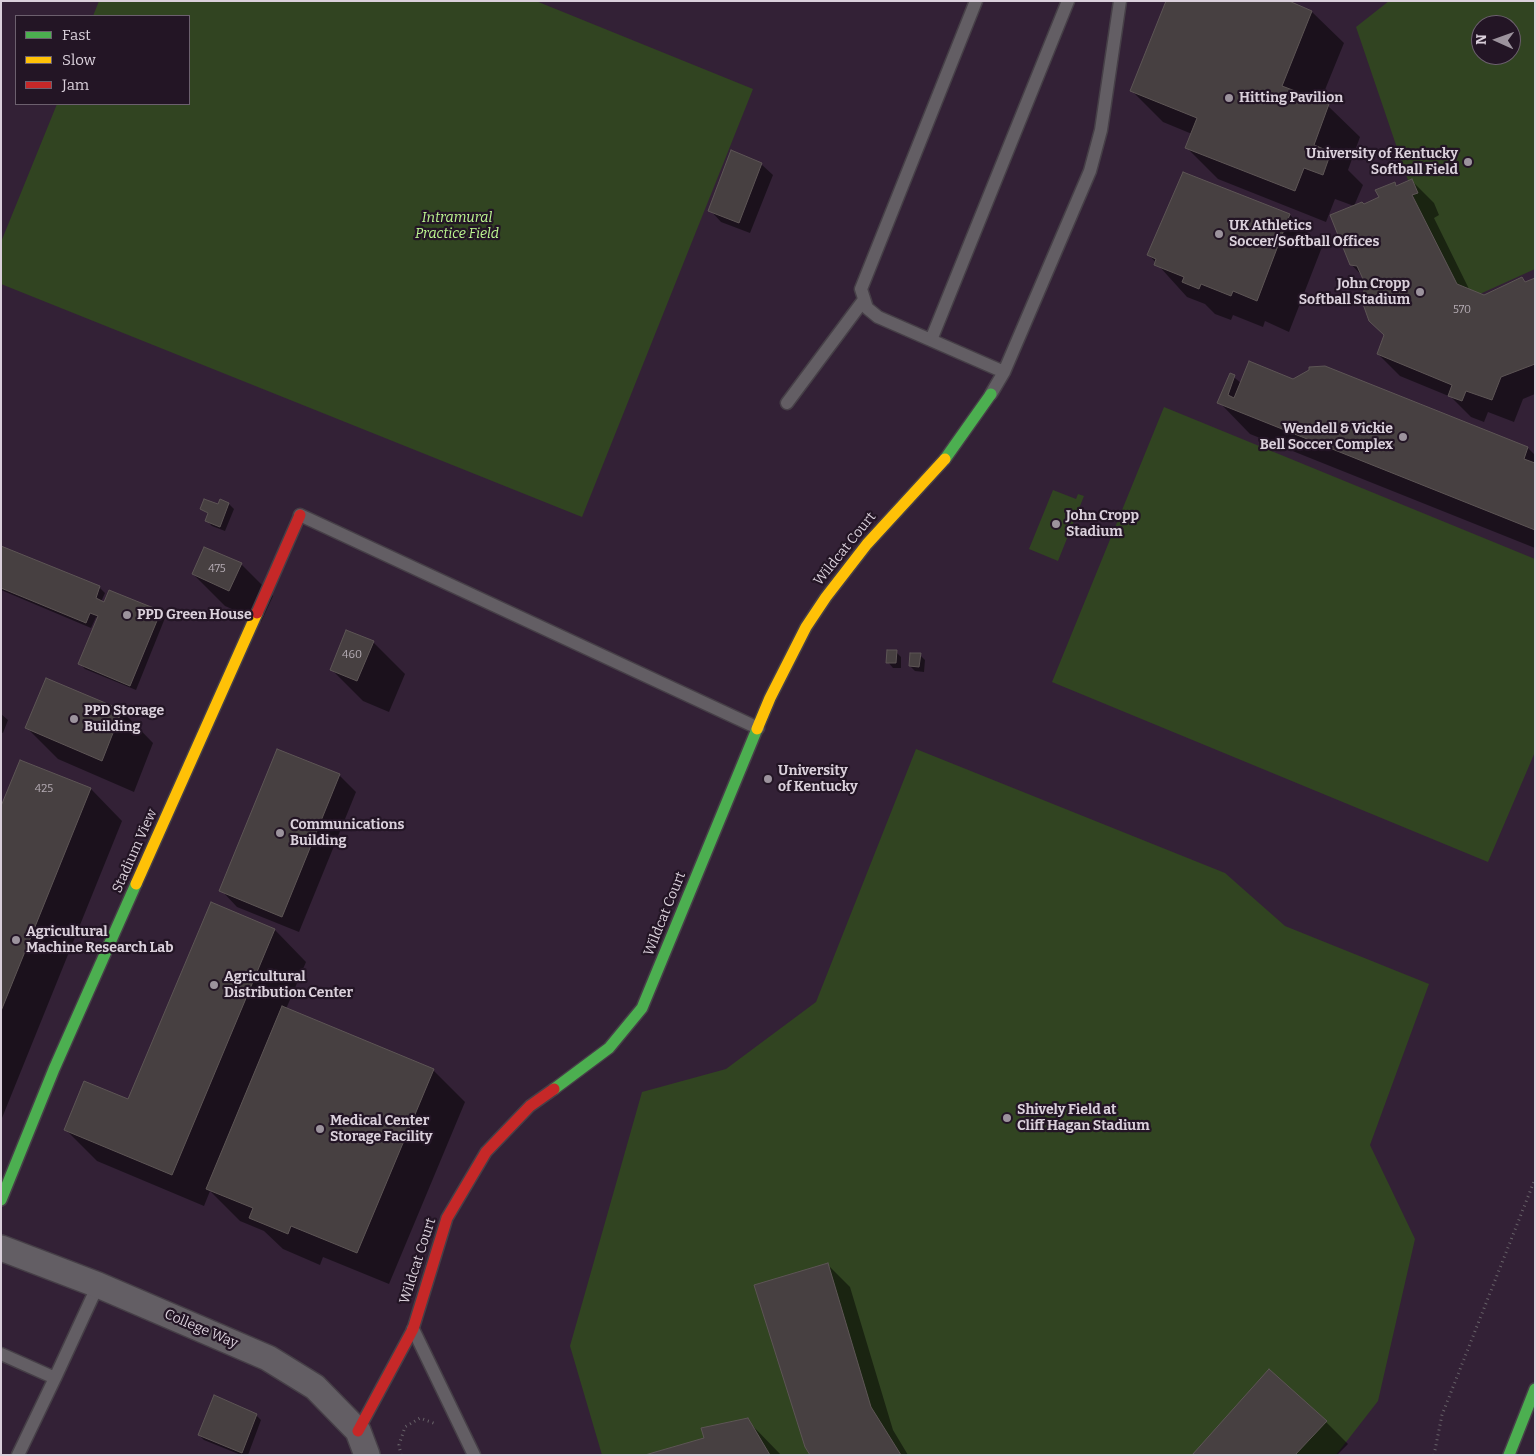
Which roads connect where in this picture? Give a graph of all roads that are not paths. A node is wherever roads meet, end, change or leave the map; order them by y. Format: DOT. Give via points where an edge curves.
graph roads {
  1 [pos="976,1"];
  2 [pos="1068,1"];
  3 [pos="1120,1"];
  4 [pos="863,301"];
  5 [pos="931,340"];
  6 [pos="1004,372"];
  7 [pos="991,394"];
  8 [pos="787,403"];
  9 [pos="300,515"];
  10 [pos="758,728"];
  11 [pos="1,1200"];
  12 [pos="1,1248"];
  13 [pos="98,1285"];
  14 [pos="412,1329"];
  15 [pos="1,1354"];
  16 [pos="55,1378"];
  17 [pos="1535,1389"];
  18 [pos="360,1447"];
  19 [pos="18,1455"];
  20 [pos="474,1455"];
  21 [pos="1509,1455"];
  1 -- 4 [label="lane" via="861,289"];
  2 -- 5 [label="lane"];
  3 -- 6 [label="lane" via="1101,130 1090,170"];
  4 -- 5 [label="lane" via="878,317"];
  4 -- 8 [label="lane"];
  5 -- 6 [label="lane"];
  6 -- 7 [label="lane"];
  7 -- 10 [label="street, Wildcat Court" via="952,451 867,544 826,597 806,627"];
  9 -- 10 [label="lane"];
  9 -- 11 [label="street, Stadium View" via="54,1069"];
  10 -- 14 [label="street, Wildcat Court" via="642,1008 609,1048 530,1106 486,1152 447,1218"];
  12 -- 13 [label="street, College Way"];
  13 -- 16 [label="lane"];
  13 -- 18 [label="street, College Way" via="268,1358 315,1387"];
  14 -- 18 [label="street, Wildcat Court"];
  14 -- 20 [label="lane"];
  15 -- 16 [label="lane"];
  16 -- 19 [label="lane"];
  17 -- 21 [label="street"];
}
